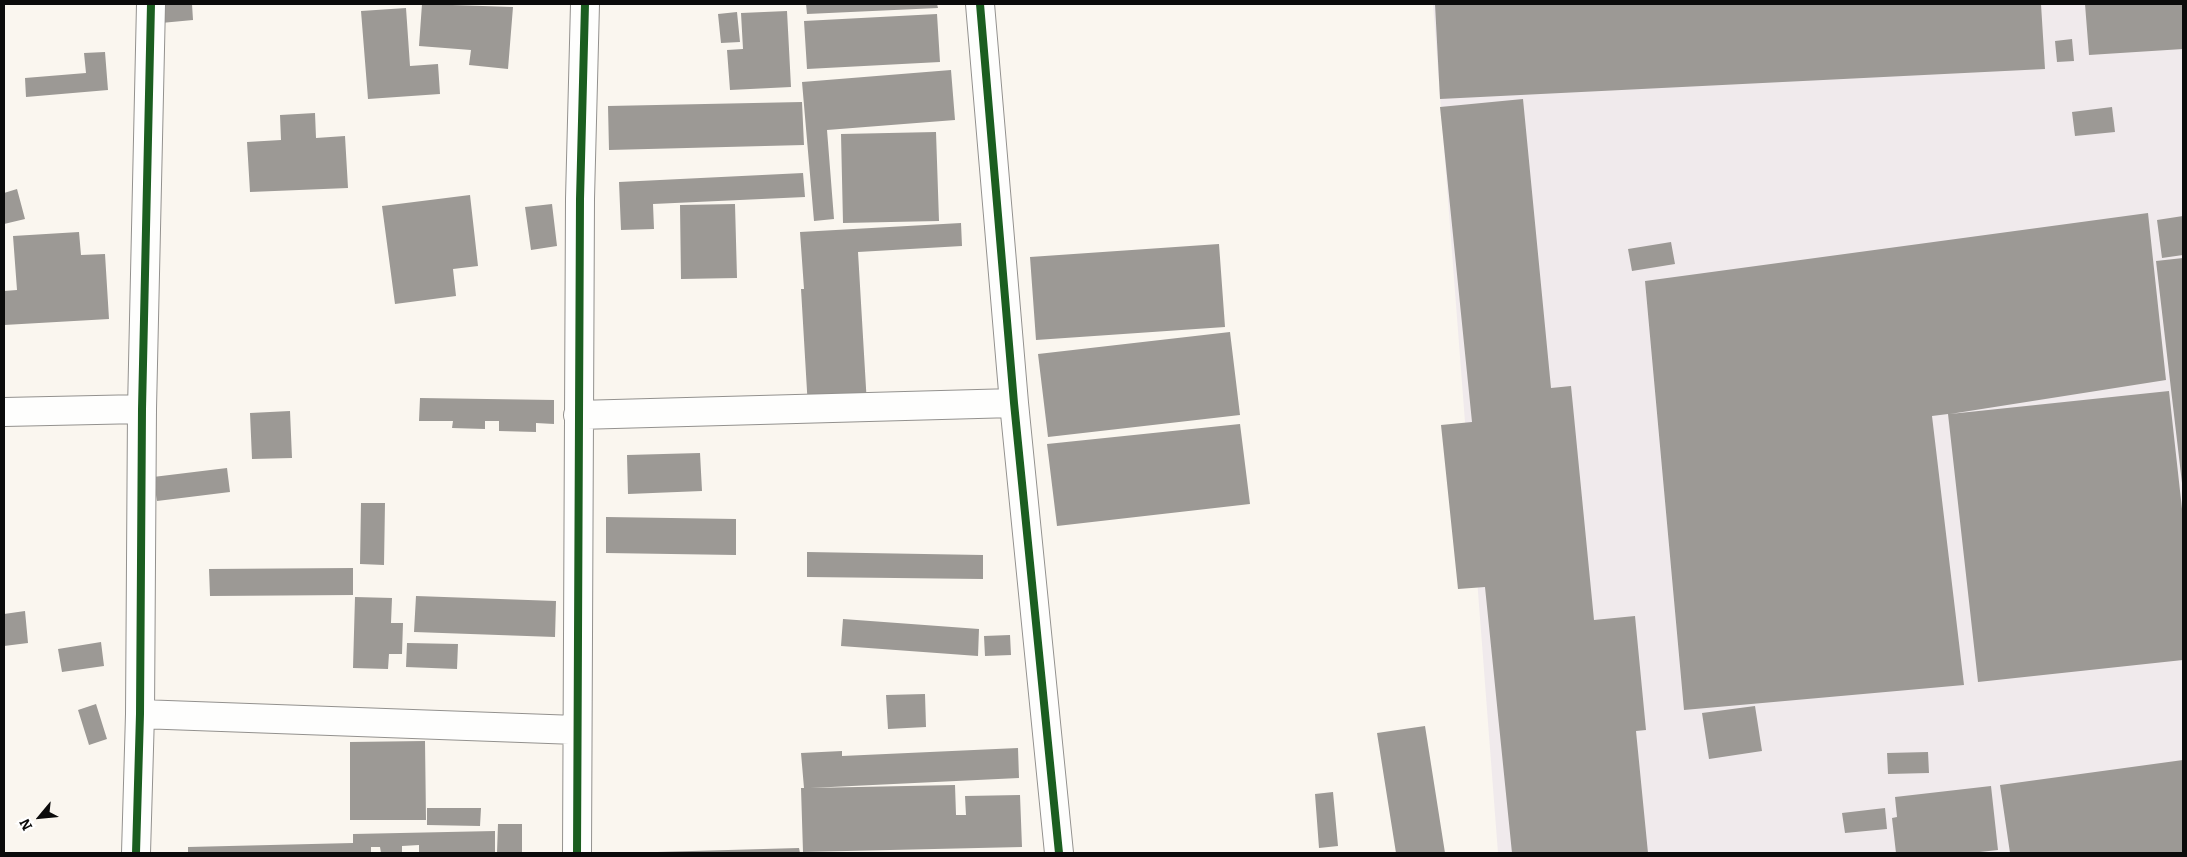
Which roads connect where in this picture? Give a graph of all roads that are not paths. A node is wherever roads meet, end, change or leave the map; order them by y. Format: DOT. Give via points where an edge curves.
graph roads {
  1 [pos="151,4"];
  2 [pos="585,4"];
  3 [pos="980,4"];
  4 [pos="1014,403"];
  5 [pos="142,409"];
  6 [pos="4,412"];
  7 [pos="578,415"];
  8 [pos="140,714"];
  9 [pos="576,730"];
  10 [pos="136,853"];
  11 [pos="577,853"];
  12 [pos="1059,853"];
  1 -- 5 [label="street"];
  2 -- 7 [label="street"];
  3 -- 4 [label="street"];
  4 -- 7 [label="street"];
  4 -- 12 [label="street"];
  5 -- 6 [label="street"];
  5 -- 8 [label="street"];
  7 -- 9 [label="street"];
  8 -- 9 [label="street"];
  8 -- 10 [label="street"];
  9 -- 11 [label="street"];
}
